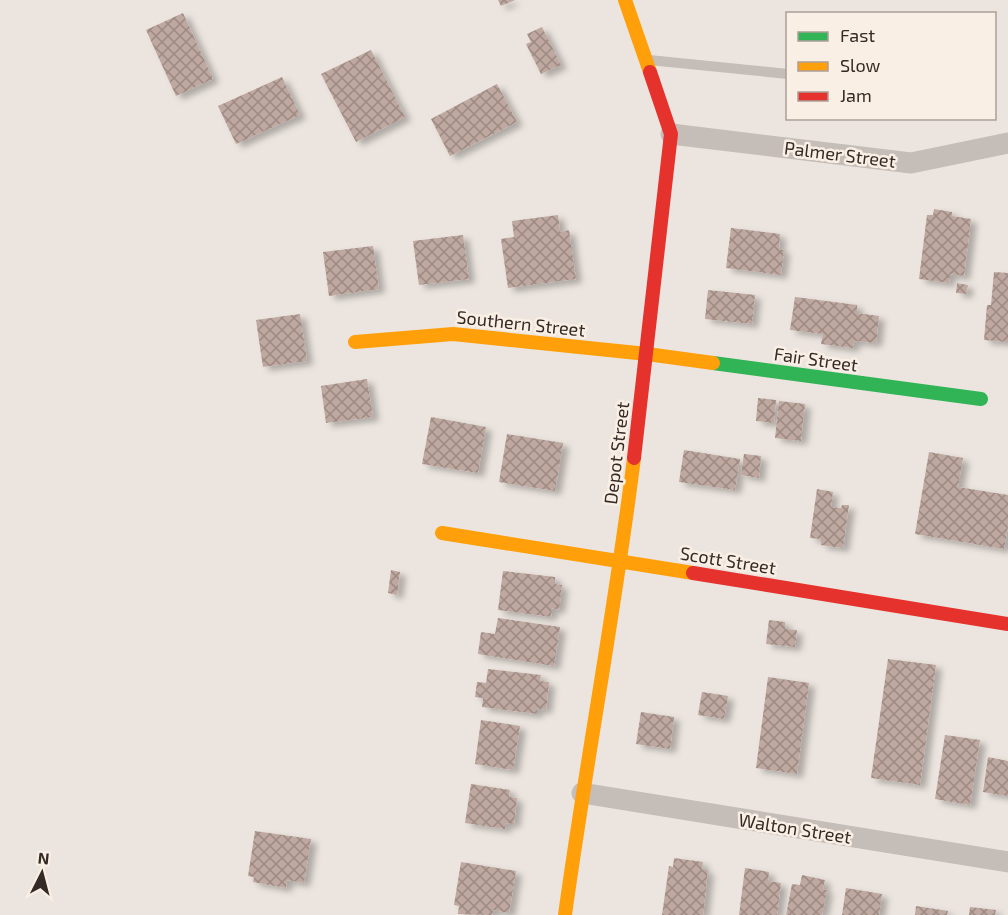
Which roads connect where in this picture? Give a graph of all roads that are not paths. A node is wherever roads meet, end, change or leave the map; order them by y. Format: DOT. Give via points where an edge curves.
graph roads {
  1 [pos="625,0"];
  2 [pos="645,60"];
  3 [pos="786,74"];
  4 [pos="671,134"];
  5 [pos="1008,143"];
  6 [pos="355,342"];
  7 [pos="647,354"];
  8 [pos="981,399"];
  9 [pos="442,533"];
  10 [pos="621,561"];
  11 [pos="1008,624"];
  12 [pos="582,793"];
  13 [pos="1008,862"];
  14 [pos="565,915"];
  1 -- 2 [label="street, Depot Street"];
  2 -- 3 [label="lane"];
  2 -- 4 [label="street, Depot Street"];
  4 -- 5 [label="street, Palmer Street" via="911,163"];
  4 -- 7 [label="street, Depot Street"];
  6 -- 7 [label="street, Southern Street" via="453,334"];
  7 -- 8 [label="street, Fair Street"];
  7 -- 10 [label="street, Depot Street"];
  9 -- 10 [label="street, Scott Street"];
  10 -- 11 [label="street, Scott Street"];
  10 -- 12 [label="street, Depot Street"];
  12 -- 13 [label="street, Walton Street"];
  12 -- 14 [label="street, Depot Street"];
}
